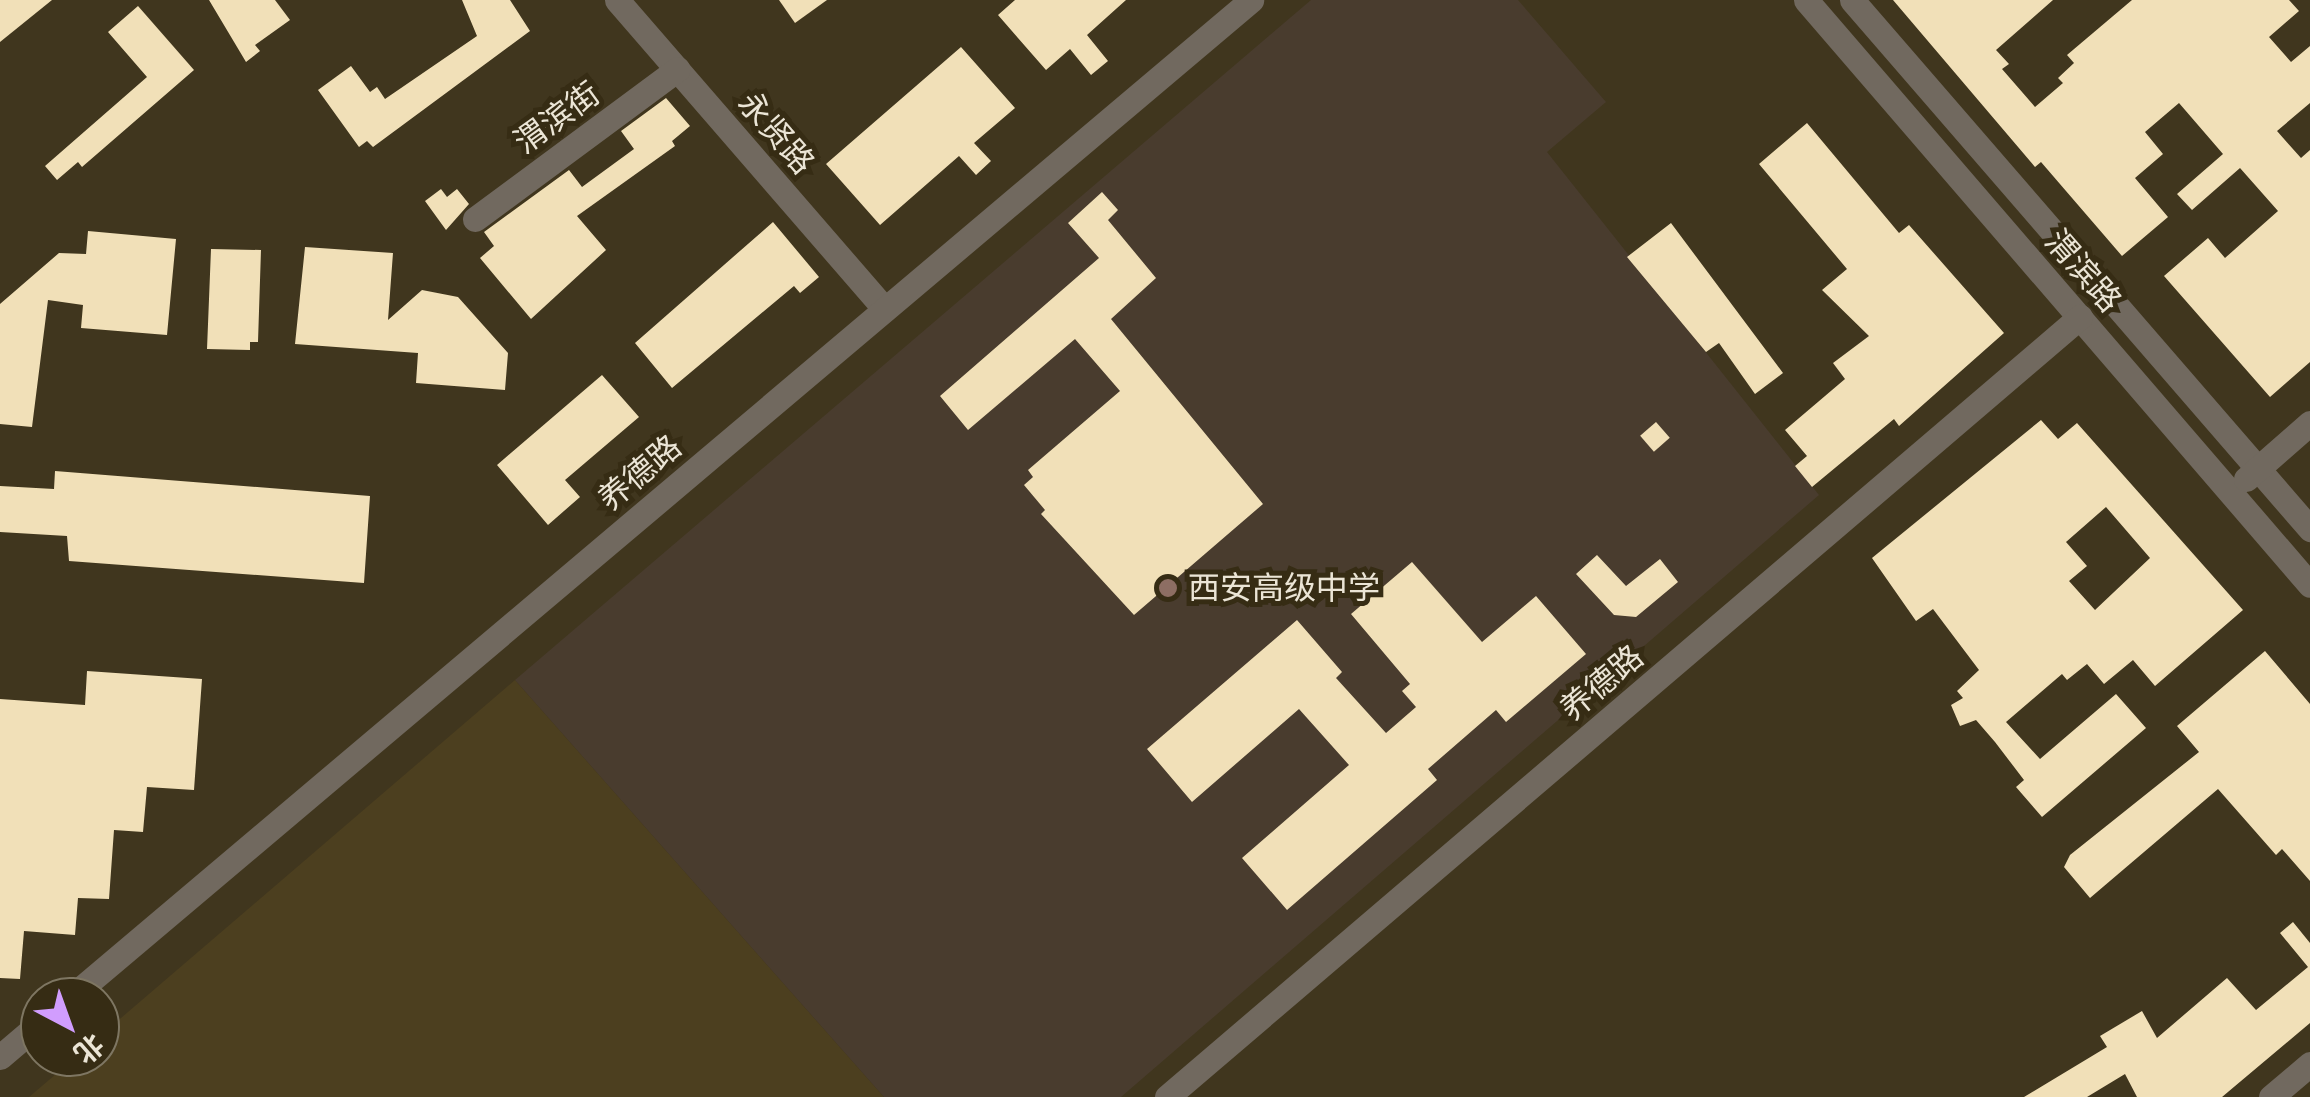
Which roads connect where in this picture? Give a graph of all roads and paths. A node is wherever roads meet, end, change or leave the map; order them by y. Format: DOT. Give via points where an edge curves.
graph roads {
  1 [pos="618,0"];
  2 [pos="1251,0"];
  3 [pos="1806,0"];
  4 [pos="1852,0"];
  5 [pos="678,70"];
  6 [pos="475,219"];
  7 [pos="885,308"];
  8 [pos="2080,318"];
  9 [pos="2310,423"];
  10 [pos="2258,468"];
  11 [pos="2230,492"];
  12 [pos="2310,529"];
  13 [pos="2310,584"];
  14 [pos="94,977"];
  15 [pos="20,1040"];
  16 [pos="0,1056"];
  17 [pos="2310,1064"];
  18 [pos="1167,1097"];
  19 [pos="2271,1097"];
  1 -- 5 [label="street, 永贤路"];
  2 -- 7 [label="street, 养德路"];
  3 -- 8 [label="street, 渭滨路"];
  4 -- 10 [label="street, 渭滨路"];
  5 -- 6 [label="street, 渭滨街"];
  5 -- 7 [label="street, 永贤路"];
  7 -- 14 [label="street, 养德路"];
  8 -- 11 [label="street, 渭滨路"];
  8 -- 18 [label="street, 养德路"];
  9 -- 10 [label="street"];
  10 -- 11 [label="street"];
  10 -- 12 [label="street, 渭滨路"];
  11 -- 13 [label="street, 渭滨路"];
  15 -- 16 [label="street"];
  17 -- 19 [label="street"];
}
